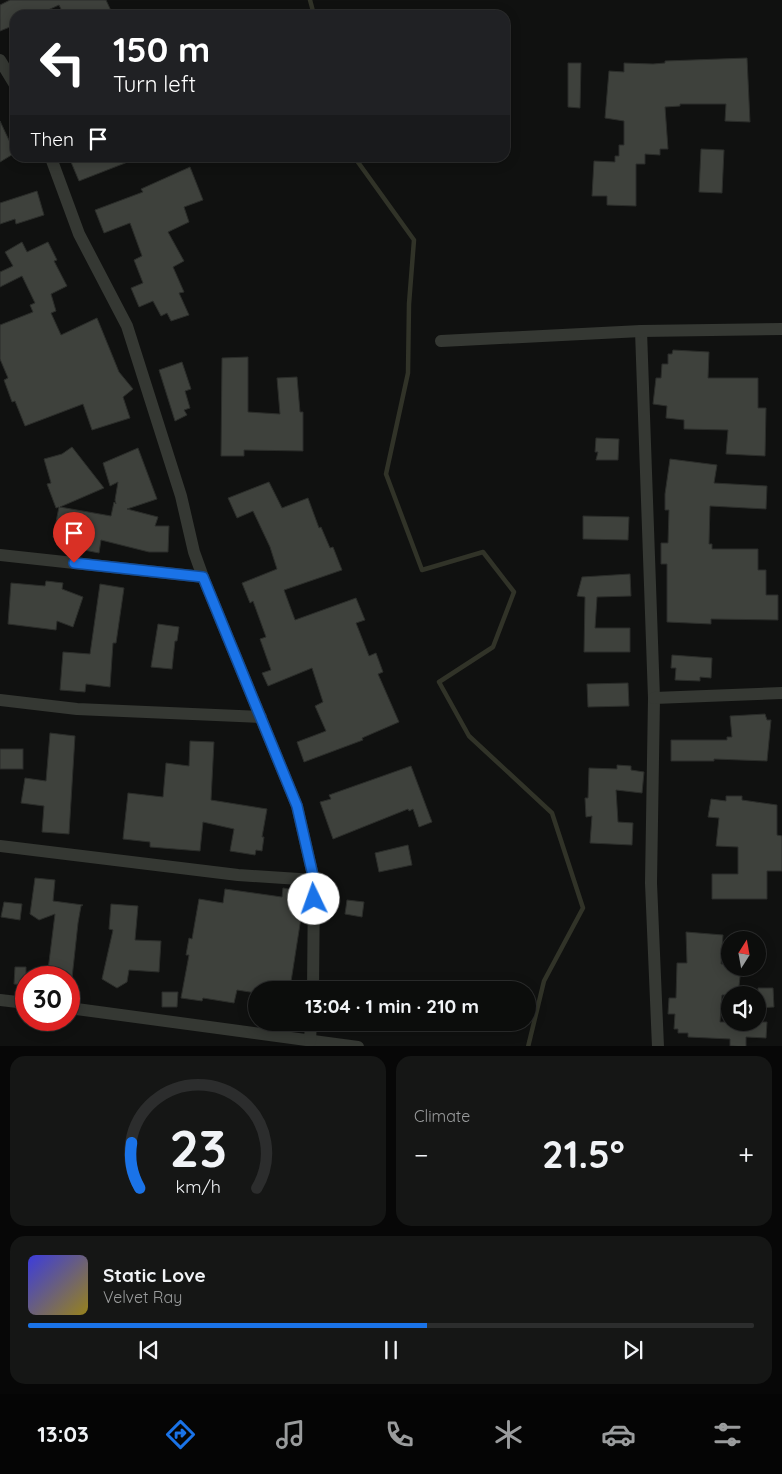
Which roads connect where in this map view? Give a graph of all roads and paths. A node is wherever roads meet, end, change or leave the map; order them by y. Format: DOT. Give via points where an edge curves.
graph roads {
  1 [pos="0,60"];
  2 [pos="10,77"];
  3 [pos="52,162"];
  4 [pos="782,329"];
  5 [pos="642,331"];
  6 [pos="441,341"];
  7 [pos="0,555"];
  8 [pos="203,577"];
  9 [pos="782,693"];
  10 [pos="654,698"];
  11 [pos="0,700"];
  12 [pos="261,717"];
  13 [pos="0,846"];
  14 [pos="314,880"];
  15 [pos="313,981"];
  16 [pos="0,1000"];
  17 [pos="15,1002"];
  18 [pos="80,1009"];
  19 [pos="311,1031"];
  20 [pos="310,1041"];
  21 [pos="358,1046"];
  22 [pos="658,1046"];
  1 -- 2 [label="street"];
  3 -- 8 [label="street" via="79,234 127,326"];
  4 -- 5 [label="street"];
  5 -- 6 [label="street"];
  5 -- 10 [label="street"];
  7 -- 8 [label="street"];
  8 -- 12 [label="street"];
  9 -- 10 [label="street"];
  10 -- 22 [label="street" via="651,882"];
  11 -- 12 [label="street" via="76,709"];
  12 -- 14 [label="street" via="297,806"];
  13 -- 14 [label="street" via="238,875"];
  14 -- 15 [label="street"];
  16 -- 17 [label="street"];
  18 -- 20 [label="street"];
  19 -- 20 [label="street"];
  20 -- 21 [label="street"];
}
